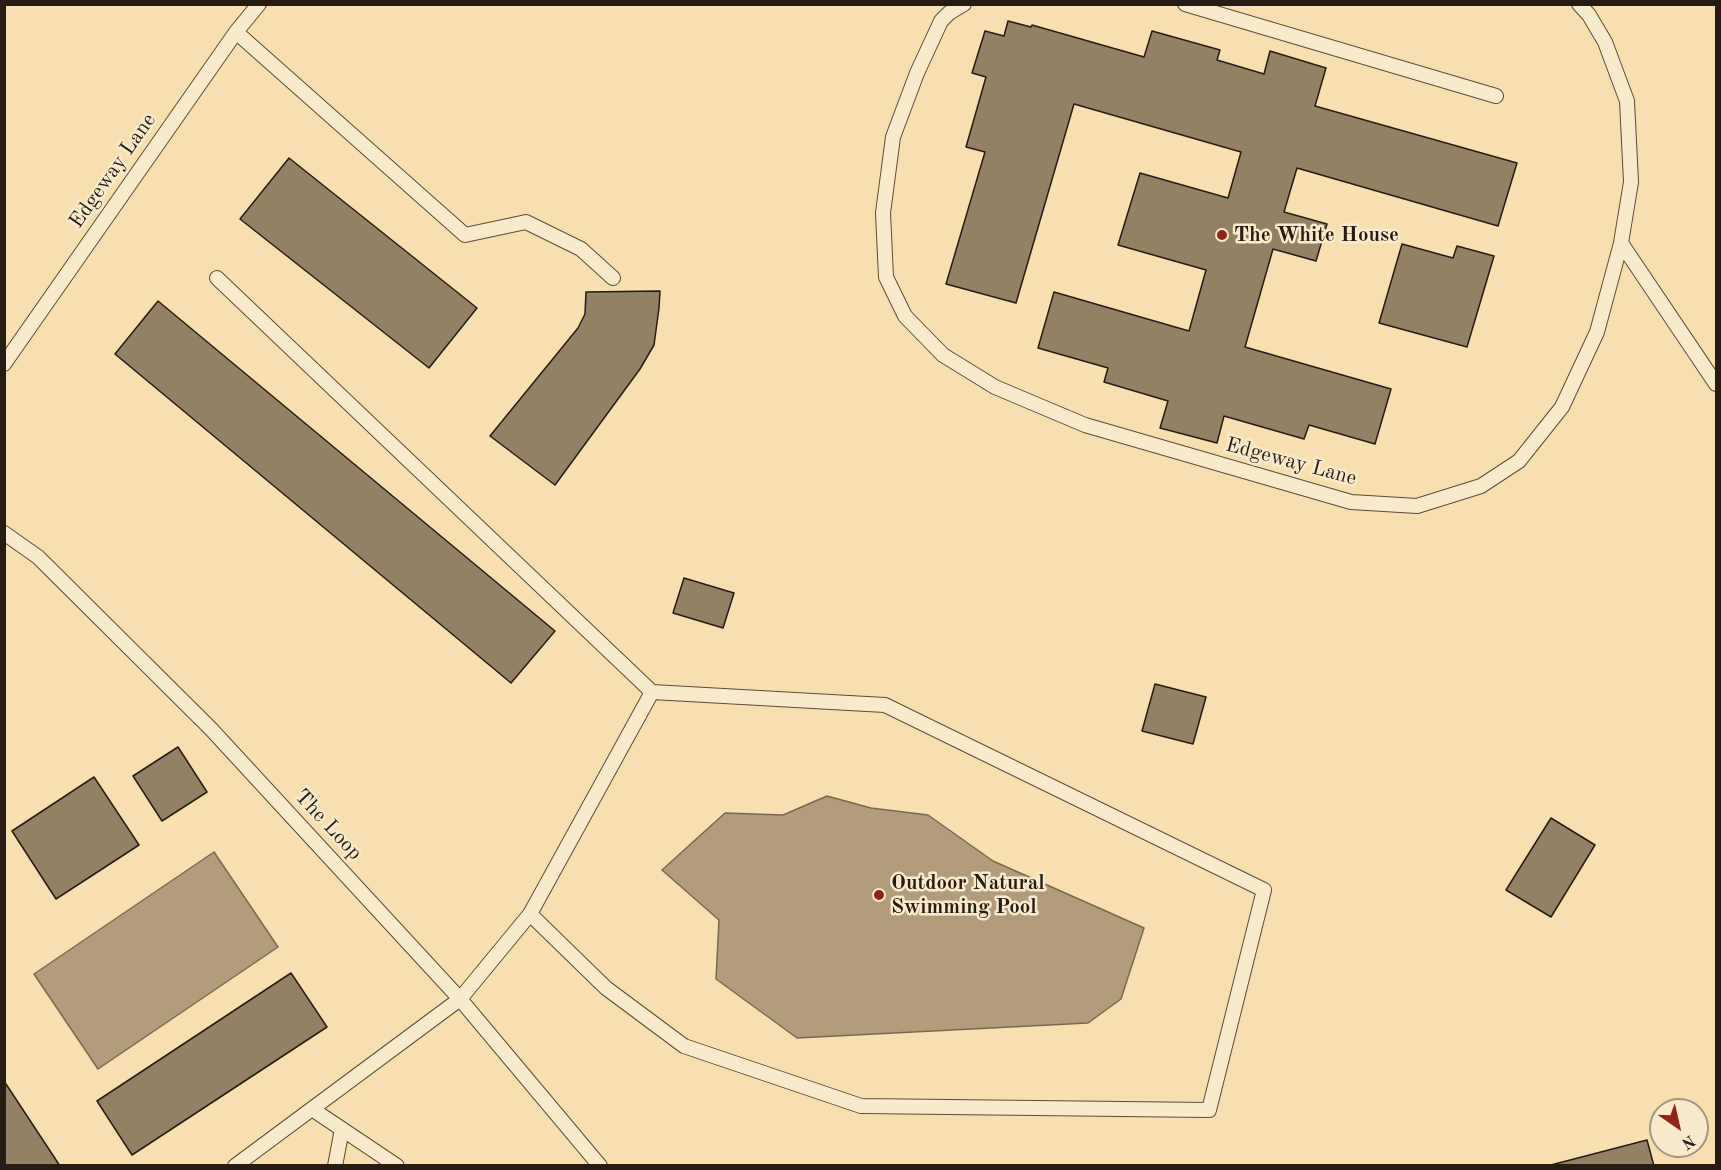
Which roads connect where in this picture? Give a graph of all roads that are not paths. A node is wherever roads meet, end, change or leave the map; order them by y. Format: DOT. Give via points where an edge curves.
graph roads {
  1 [pos="259,4"];
  2 [pos="964,4"];
  3 [pos="1185,4"];
  4 [pos="1579,4"];
  5 [pos="236,32"];
  6 [pos="1496,96"];
  7 [pos="1621,243"];
  8 [pos="218,278"];
  9 [pos="613,278"];
  10 [pos="4,364"];
  11 [pos="1716,384"];
  12 [pos="4,532"];
  13 [pos="652,692"];
  14 [pos="530,914"];
  15 [pos="460,999"];
  16 [pos="312,1109"];
  17 [pos="342,1129"];
  18 [pos="235,1166"];
  19 [pos="335,1166"];
  20 [pos="397,1166"];
  21 [pos="600,1166"];
  1 -- 5 [label="lane, Edgeway Lane"];
  2 -- 7 [label="lane, Edgeway Lane" via="941,21 893,138 883,213 886,277 905,316 943,355 995,387 1085,425 1351,502 1417,506 1481,486 1519,461 1562,407 1597,332"];
  3 -- 6 [label="lane"];
  4 -- 7 [label="lane, Edgeway Lane" via="1605,42 1627,101 1631,182"];
  5 -- 9 [label="lane" via="465,236 526,222 581,249"];
  5 -- 10 [label="lane, Edgeway Lane"];
  7 -- 11 [label="lane"];
  8 -- 13 [label="lane"];
  12 -- 15 [label="lane, The Loop" via="38,557 211,729"];
  13 -- 14 [label="lane"];
  13 -- 14 [label="lane" via="885,705 1264,890 1209,1110 861,1106 684,1046 606,988"];
  14 -- 15 [label="lane"];
  15 -- 16 [label="lane"];
  15 -- 21 [label="lane, The Loop"];
  16 -- 17 [label="lane"];
  16 -- 18 [label="lane"];
  17 -- 19 [label="lane"];
  17 -- 20 [label="lane"];
}
